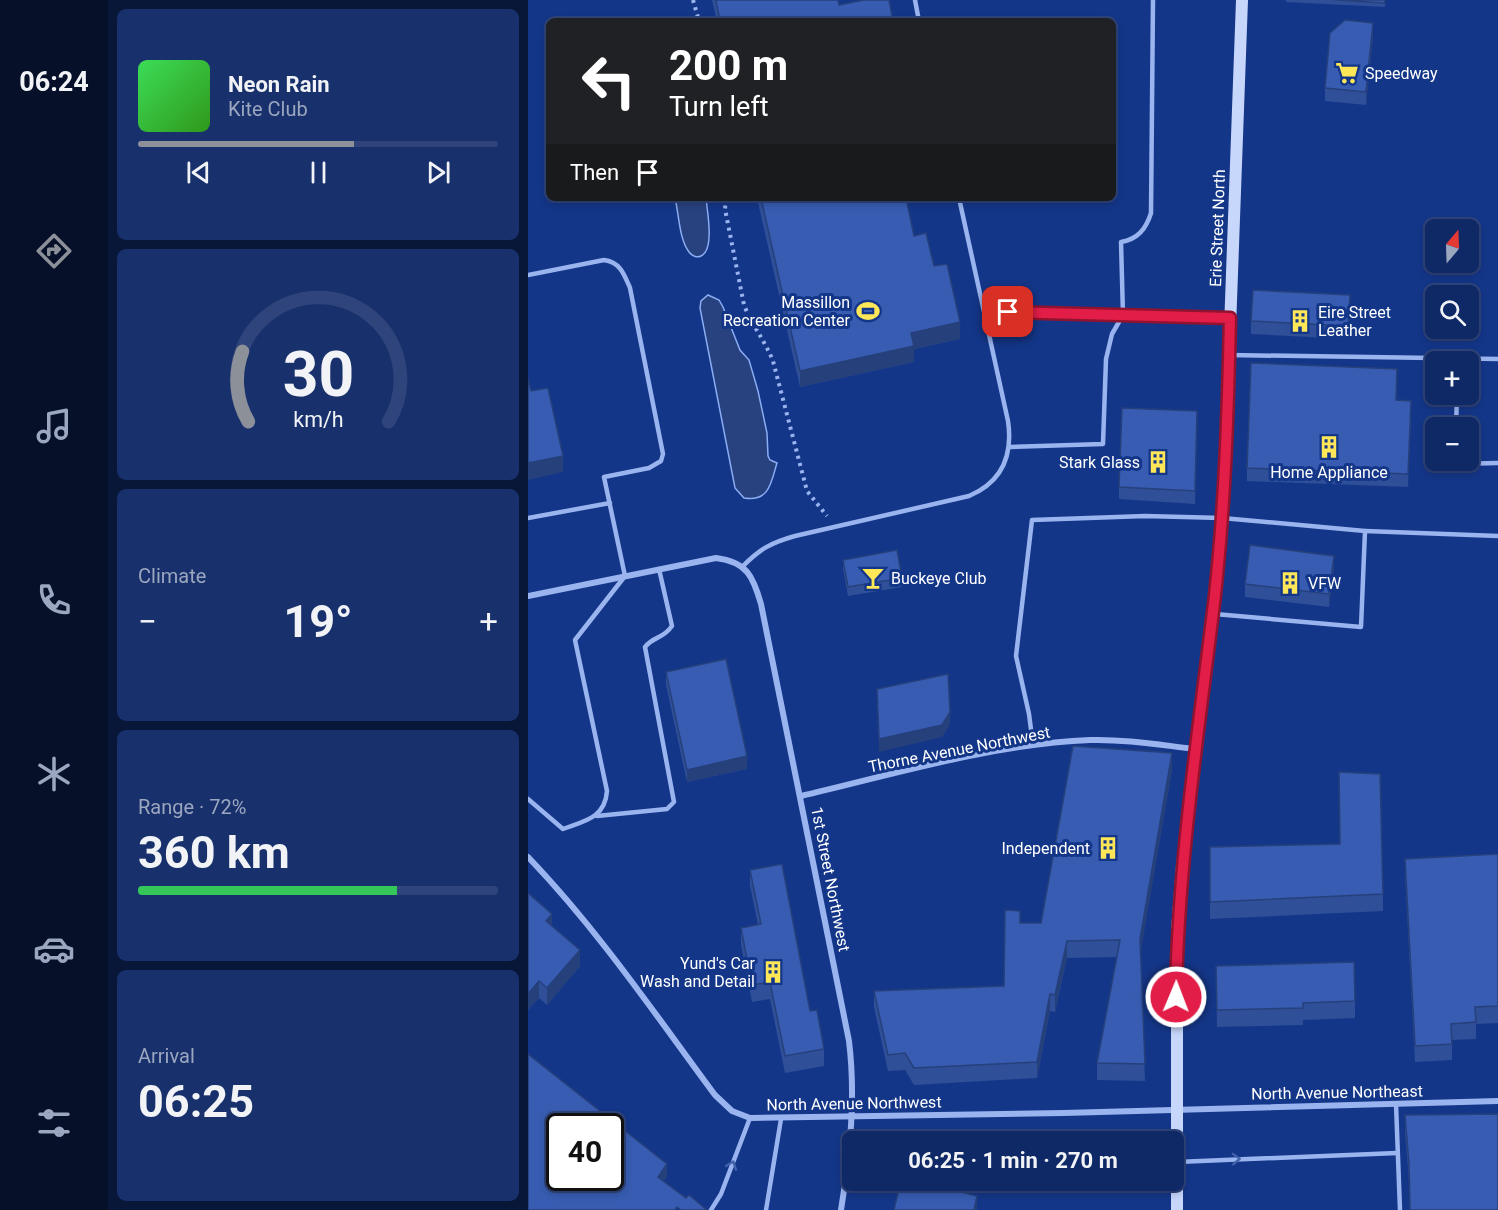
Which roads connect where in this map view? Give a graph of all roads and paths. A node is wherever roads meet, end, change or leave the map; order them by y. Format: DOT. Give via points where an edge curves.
graph roads {
  1 [pos="693,0"];
  2 [pos="915,0"];
  3 [pos="1153,0"];
  4 [pos="1242,0"];
  5 [pos="698,18"];
  6 [pos="918,18"];
  7 [pos="726,201"];
  8 [pos="960,201"];
  9 [pos="528,275"];
  10 [pos="985,311"];
  11 [pos="1123,315"];
  12 [pos="1230,318"];
  13 [pos="1229,355"];
  14 [pos="1425,359"];
  15 [pos="1479,359"];
  16 [pos="1498,359"];
  17 [pos="1009,447"];
  18 [pos="1479,464"];
  19 [pos="1498,464"];
  20 [pos="610,503"];
  21 [pos="528,518"];
  22 [pos="1222,518"];
  23 [pos="835,526"];
  24 [pos="1365,531"];
  25 [pos="1498,536"];
  26 [pos="739,565"];
  27 [pos="659,569"];
  28 [pos="625,576"];
  29 [pos="528,596"];
  30 [pos="1212,614"];
  31 [pos="1033,746"];
  32 [pos="1195,749"];
  33 [pos="801,796"];
  34 [pos="528,799"];
  35 [pos="596,816"];
  36 [pos="528,857"];
  37 [pos="1498,1101"];
  38 [pos="1396,1104"];
  39 [pos="1177,1109"];
  40 [pos="853,1116"];
  41 [pos="750,1118"];
  42 [pos="781,1119"];
  43 [pos="1177,1131"];
  44 [pos="1398,1153"];
  45 [pos="1184,1162"];
  46 [pos="1178,1191"];
  47 [pos="711,1210"];
  48 [pos="766,1210"];
  49 [pos="841,1210"];
  50 [pos="1178,1210"];
  51 [pos="1400,1210"];
  1 -- 5 [label="path"];
  2 -- 6 [label="lane"];
  3 -- 11 [label="lane" via="1151,205 1144,230 1121,242"];
  4 -- 12 [label="street, Erie Street North"];
  7 -- 23 [label="path" via="744,305 773,361 807,491"];
  8 -- 10 [label="lane"];
  9 -- 20 [label="lane" via="604,260 622,271 630,288 663,454 661,461 649,468 604,477"];
  10 -- 11 [label="lane"];
  10 -- 17 [label="lane" via="1006,406"];
  11 -- 12 [label="lane"];
  11 -- 17 [label="lane" via="1112,334 1106,359 1103,444"];
  12 -- 13 [label="street, Erie Street North"];
  13 -- 14 [label="lane"];
  13 -- 22 [label="street, Erie Street North"];
  15 -- 16 [label="lane"];
  17 -- 23 [label="lane" via="998,474 982,490"];
  18 -- 19 [label="lane"];
  20 -- 21 [label="lane"];
  20 -- 28 [label="lane"];
  22 -- 24 [label="lane"];
  22 -- 30 [label="street, Erie Street North"];
  22 -- 31 [label="lane" via="1032,520 1017,656"];
  23 -- 26 [label="lane" via="770,543"];
  24 -- 25 [label="lane"];
  24 -- 30 [label="lane" via="1360,627"];
  26 -- 27 [label="street" via="716,558"];
  26 -- 33 [label="street, 1st Street Northwest" via="753,580 761,604"];
  27 -- 28 [label="street"];
  27 -- 35 [label="lane" via="672,626 666,635 651,639 645,647 674,802 667,809"];
  28 -- 29 [label="street"];
  28 -- 35 [label="lane" via="575,640 607,791"];
  30 -- 32 [label="street, Erie Street North"];
  31 -- 32 [label="street, Thorne Avenue Northwest" via="1092,740"];
  31 -- 33 [label="street, Thorne Avenue Northwest"];
  32 -- 39 [label="street, Erie Street North" via="1177,931"];
  33 -- 40 [label="street, 1st Street Northwest" via="849,1041"];
  34 -- 35 [label="lane" via="563,829"];
  36 -- 41 [label="street, North Avenue Northwest" via="588,926 715,1095 732,1111"];
  37 -- 38 [label="street, North Avenue Northeast"];
  38 -- 39 [label="street, North Avenue Northeast"];
  38 -- 44 [label="lane"];
  39 -- 40 [label="street, North Avenue Northwest"];
  39 -- 43 [label="street, Erie Street North"];
  40 -- 42 [label="street, North Avenue Northwest"];
  40 -- 49 [label="street, 1st Street Northwest"];
  41 -- 42 [label="street, North Avenue Northwest"];
  47 -- 41 [label="lane, one-way"];
  42 -- 48 [label="lane"];
  45 -- 44 [label="lane, one-way"];
  44 -- 51 [label="lane"];
  46 -- 50 [label="street, Erie Street North"];
}
